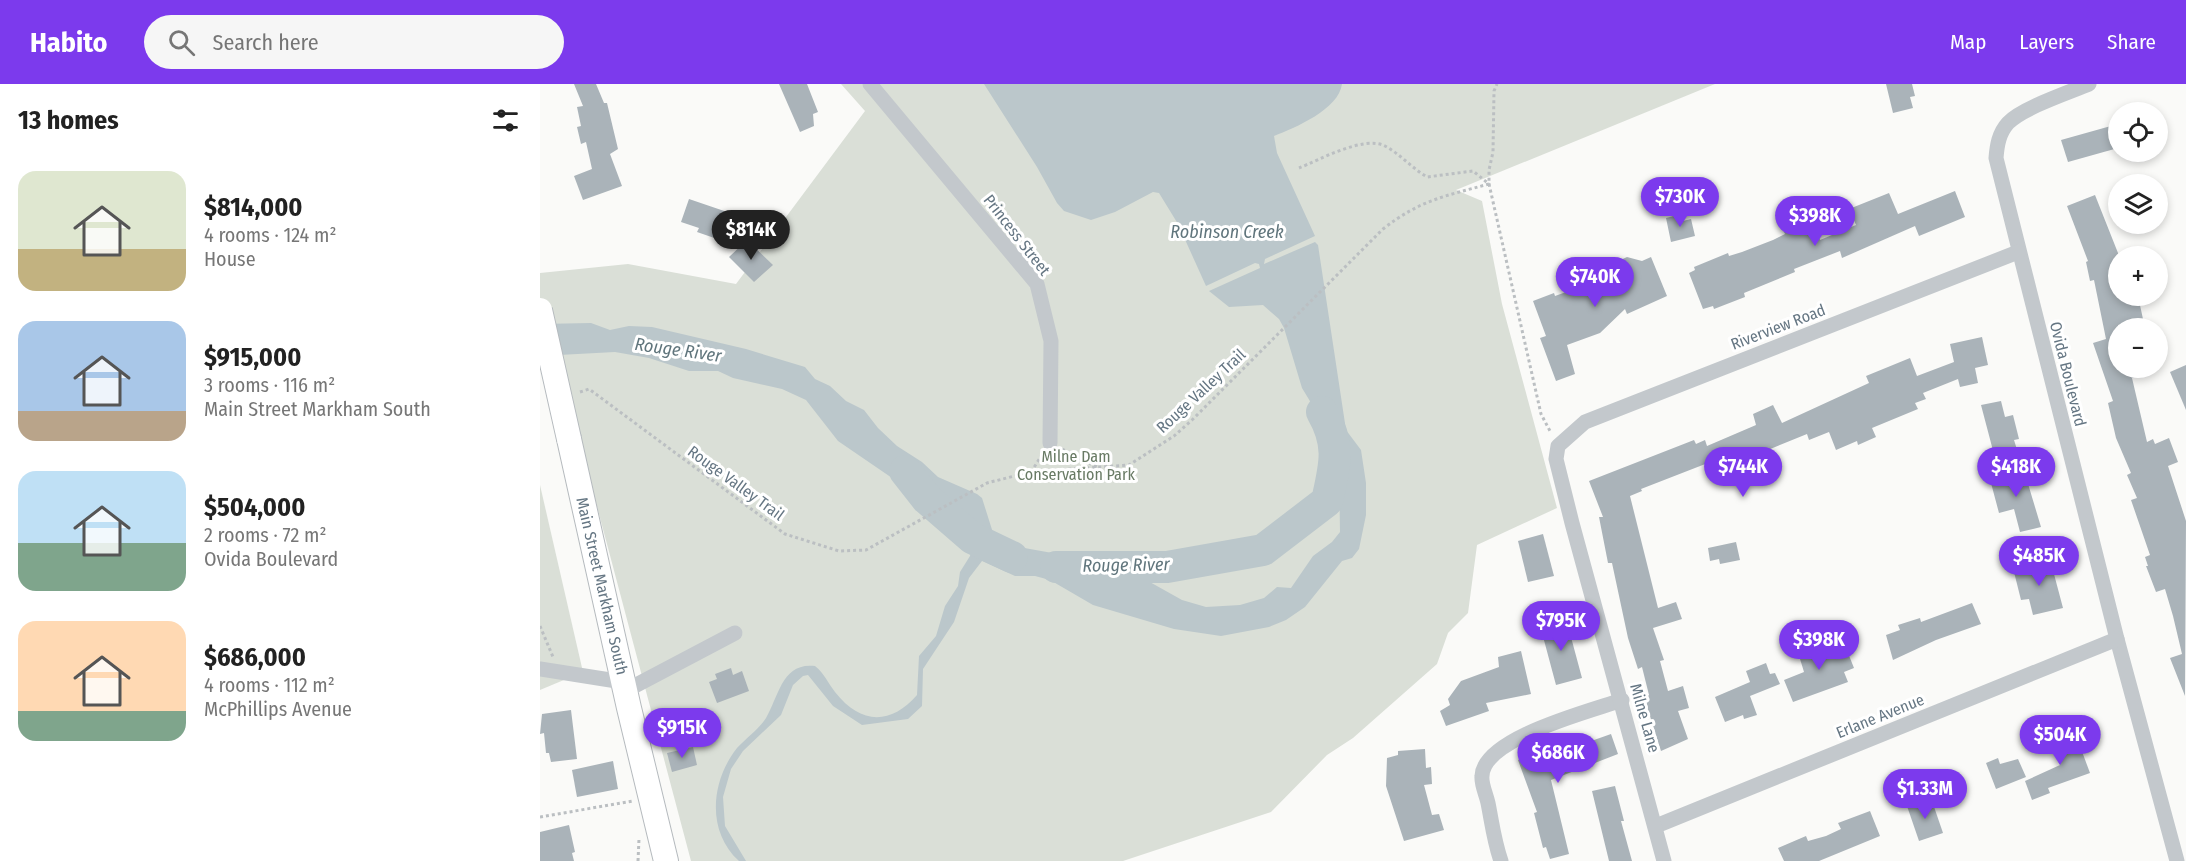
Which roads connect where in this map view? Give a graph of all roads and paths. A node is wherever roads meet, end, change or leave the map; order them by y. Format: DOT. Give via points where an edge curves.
graph roads {
  1 [pos="870,84"];
  2 [pos="1497,84"];
  3 [pos="2089,84"];
  4 [pos="1299,168"];
  5 [pos="1489,184"];
  6 [pos="2018,252"];
  7 [pos="540,310"];
  8 [pos="589,389"];
  9 [pos="1050,443"];
  10 [pos="1558,446"];
  11 [pos="1100,469"];
  12 [pos="1030,472"];
  13 [pos="540,626"];
  14 [pos="735,633"];
  15 [pos="2117,639"];
  16 [pos="540,669"];
  17 [pos="560,672"];
  18 [pos="624,686"];
  19 [pos="1622,700"];
  20 [pos="633,801"];
  21 [pos="540,817"];
  22 [pos="1656,826"];
  23 [pos="640,831"];
  24 [pos="638,861"];
  25 [pos="666,861"];
  26 [pos="1501,861"];
  27 [pos="1664,861"];
  28 [pos="2177,861"];
  1 -- 9 [label="street, Princess Street" via="1036,284 1051,340"];
  2 -- 5 [label="path"];
  3 -- 6 [label="street, Ovida Boulevard" via="2009,121 1997,142 1999,176"];
  4 -- 5 [label="path" via="1375,142 1427,177 1473,171"];
  5 -- 10 [label="path" via="1541,414"];
  5 -- 11 [label="path, Rouge Valley Trail" via="1435,197 1407,211 1383,229 1174,436 1129,465"];
  6 -- 10 [label="street, Riverview Road" via="1585,422"];
  6 -- 15 [label="street, Ovida Boulevard"];
  7 -- 18 [label="main road, Main Street Markham South, bridge"];
  8 -- 12 [label="path, Rouge Valley Trail" via="785,534 839,551 866,550 987,483"];
  9 -- 11 [label="path"];
  9 -- 12 [label="path"];
  10 -- 19 [label="street, Milne Lane" via="1556,459 1607,657"];
  11 -- 12 [label="path, Rouge Valley Trail"];
  13 -- 17 [label="path"];
  14 -- 18 [label="street"];
  15 -- 22 [label="street, Erlane Avenue"];
  15 -- 28 [label="street, Ovida Boulevard"];
  16 -- 17 [label="street"];
  17 -- 18 [label="street"];
  18 -- 25 [label="main road, Main Street Markham South"];
  19 -- 22 [label="street, Milne Lane"];
  19 -- 26 [label="street" via="1531,732 1501,747 1486,760 1482,776"];
  20 -- 21 [label="path"];
  22 -- 27 [label="street, Milne Lane"];
  23 -- 24 [label="path"];
}
